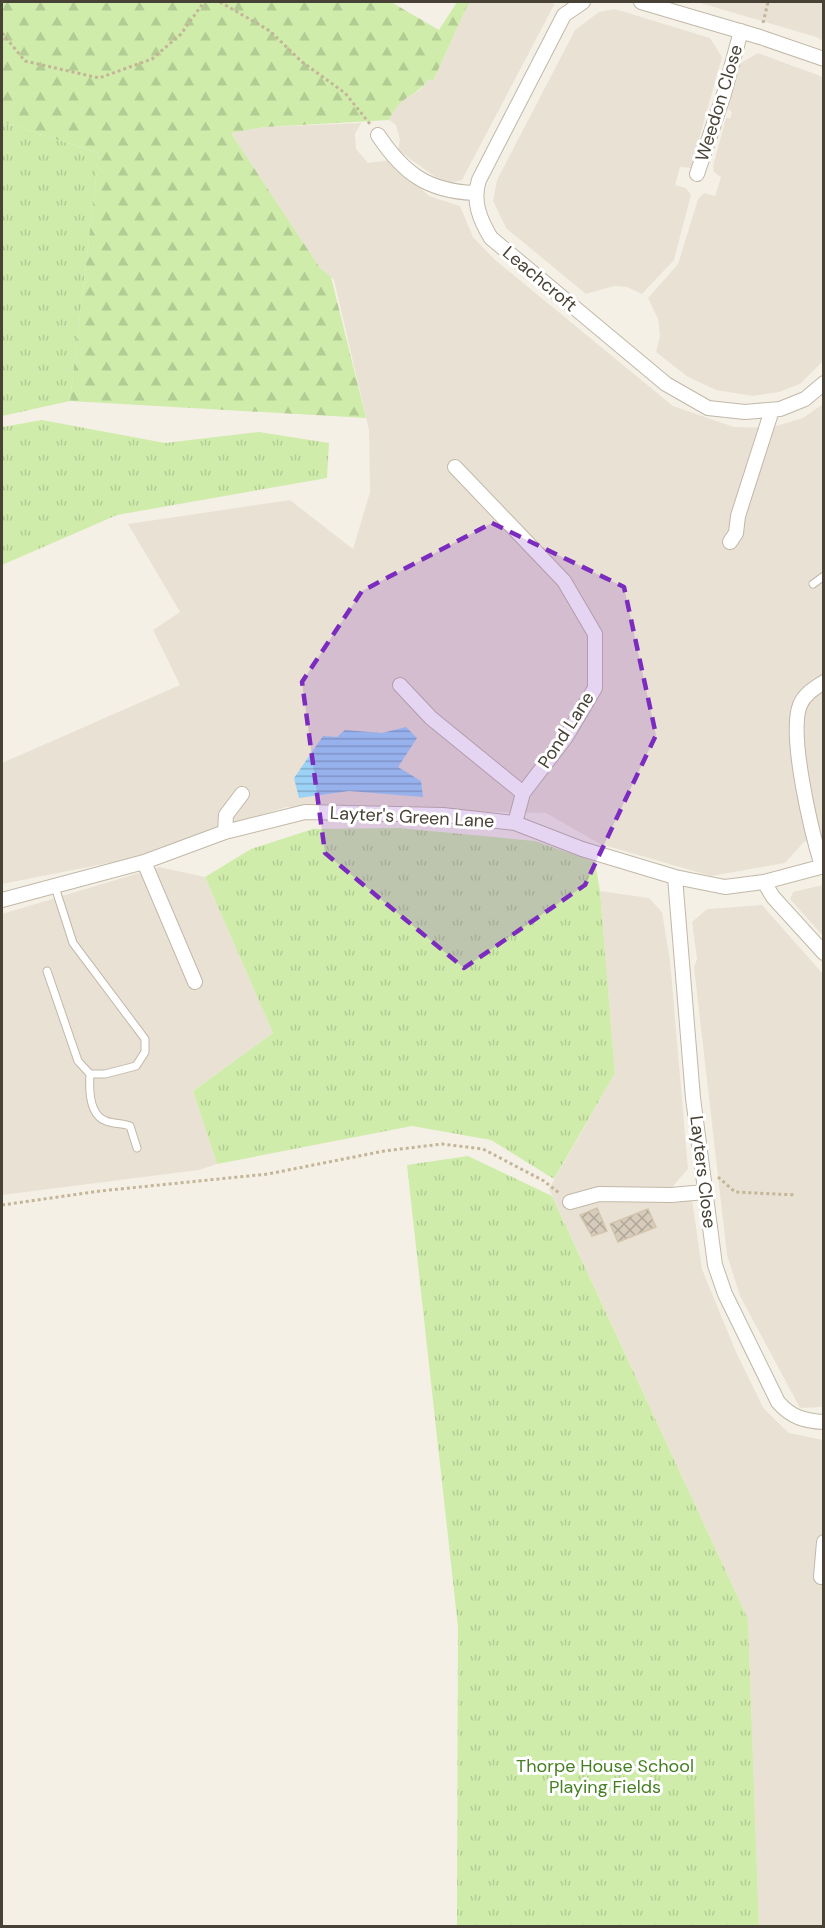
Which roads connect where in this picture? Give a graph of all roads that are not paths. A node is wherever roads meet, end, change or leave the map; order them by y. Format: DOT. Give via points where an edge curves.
graph roads {
  1 [pos="578,2"];
  2 [pos="641,2"];
  3 [pos="741,31"];
  4 [pos="824,59"];
  5 [pos="378,135"];
  6 [pos="697,174"];
  7 [pos="474,193"];
  8 [pos="824,383"];
  9 [pos="772,410"];
  10 [pos="454,468"];
  11 [pos="730,542"];
  12 [pos="824,576"];
  13 [pos="813,584"];
  14 [pos="824,682"];
  15 [pos="400,685"];
  16 [pos="523,793"];
  17 [pos="242,794"];
  18 [pos="515,823"];
  19 [pos="225,832"];
  20 [pos="144,862"];
  21 [pos="823,866"];
  22 [pos="675,877"];
  23 [pos="764,882"];
  24 [pos="55,887"];
  25 [pos="2,900"];
  26 [pos="824,953"];
  27 [pos="47,972"];
  28 [pos="195,982"];
  29 [pos="90,1074"];
  30 [pos="137,1148"];
  31 [pos="705,1185"];
  32 [pos="570,1202"];
  33 [pos="824,1422"];
  34 [pos="824,1542"];
  35 [pos="821,1577"];
  1 -- 7 [label="street" via="564,15"];
  2 -- 3 [label="street"];
  3 -- 4 [label="street"];
  3 -- 6 [label="street, Weedon Close"];
  5 -- 7 [label="street" via="411,174 432,186"];
  7 -- 9 [label="street, Leachcroft" via="491,238 666,384 708,408"];
  8 -- 9 [label="street, Leachcroft" via="805,399"];
  9 -- 11 [label="street"];
  10 -- 16 [label="street, Pond Lane" via="564,581 595,634 595,688 566,737"];
  12 -- 13 [label="lane"];
  14 -- 21 [label="street" via="808,693 800,705 798,739 816,846"];
  15 -- 16 [label="street" via="431,718"];
  16 -- 18 [label="street, Pond Lane"];
  17 -- 19 [label="street" via="226,815"];
  18 -- 19 [label="street, Layter's Green Lane" via="443,815 305,812"];
  18 -- 22 [label="street, Layter's Green Lane" via="582,849"];
  19 -- 20 [label="street, Layter's Green Lane"];
  20 -- 24 [label="street, Layter's Green Lane"];
  20 -- 28 [label="street"];
  21 -- 23 [label="street, Layter's Green Lane"];
  22 -- 23 [label="street, Layter's Green Lane" via="725,887"];
  22 -- 31 [label="street, Layters Close" via="693,1098"];
  23 -- 26 [label="street"];
  24 -- 25 [label="street, Layter's Green Lane"];
  24 -- 29 [label="lane" via="74,943 145,1039 145,1052 136,1066"];
  27 -- 29 [label="lane" via="78,1061"];
  29 -- 30 [label="lane" via="95,1112 104,1121 130,1126"];
  31 -- 32 [label="street" via="671,1195 599,1194"];
  31 -- 33 [label="street, Layters Close" via="715,1265 769,1385 787,1413"];
  34 -- 35 [label="street"];
}
